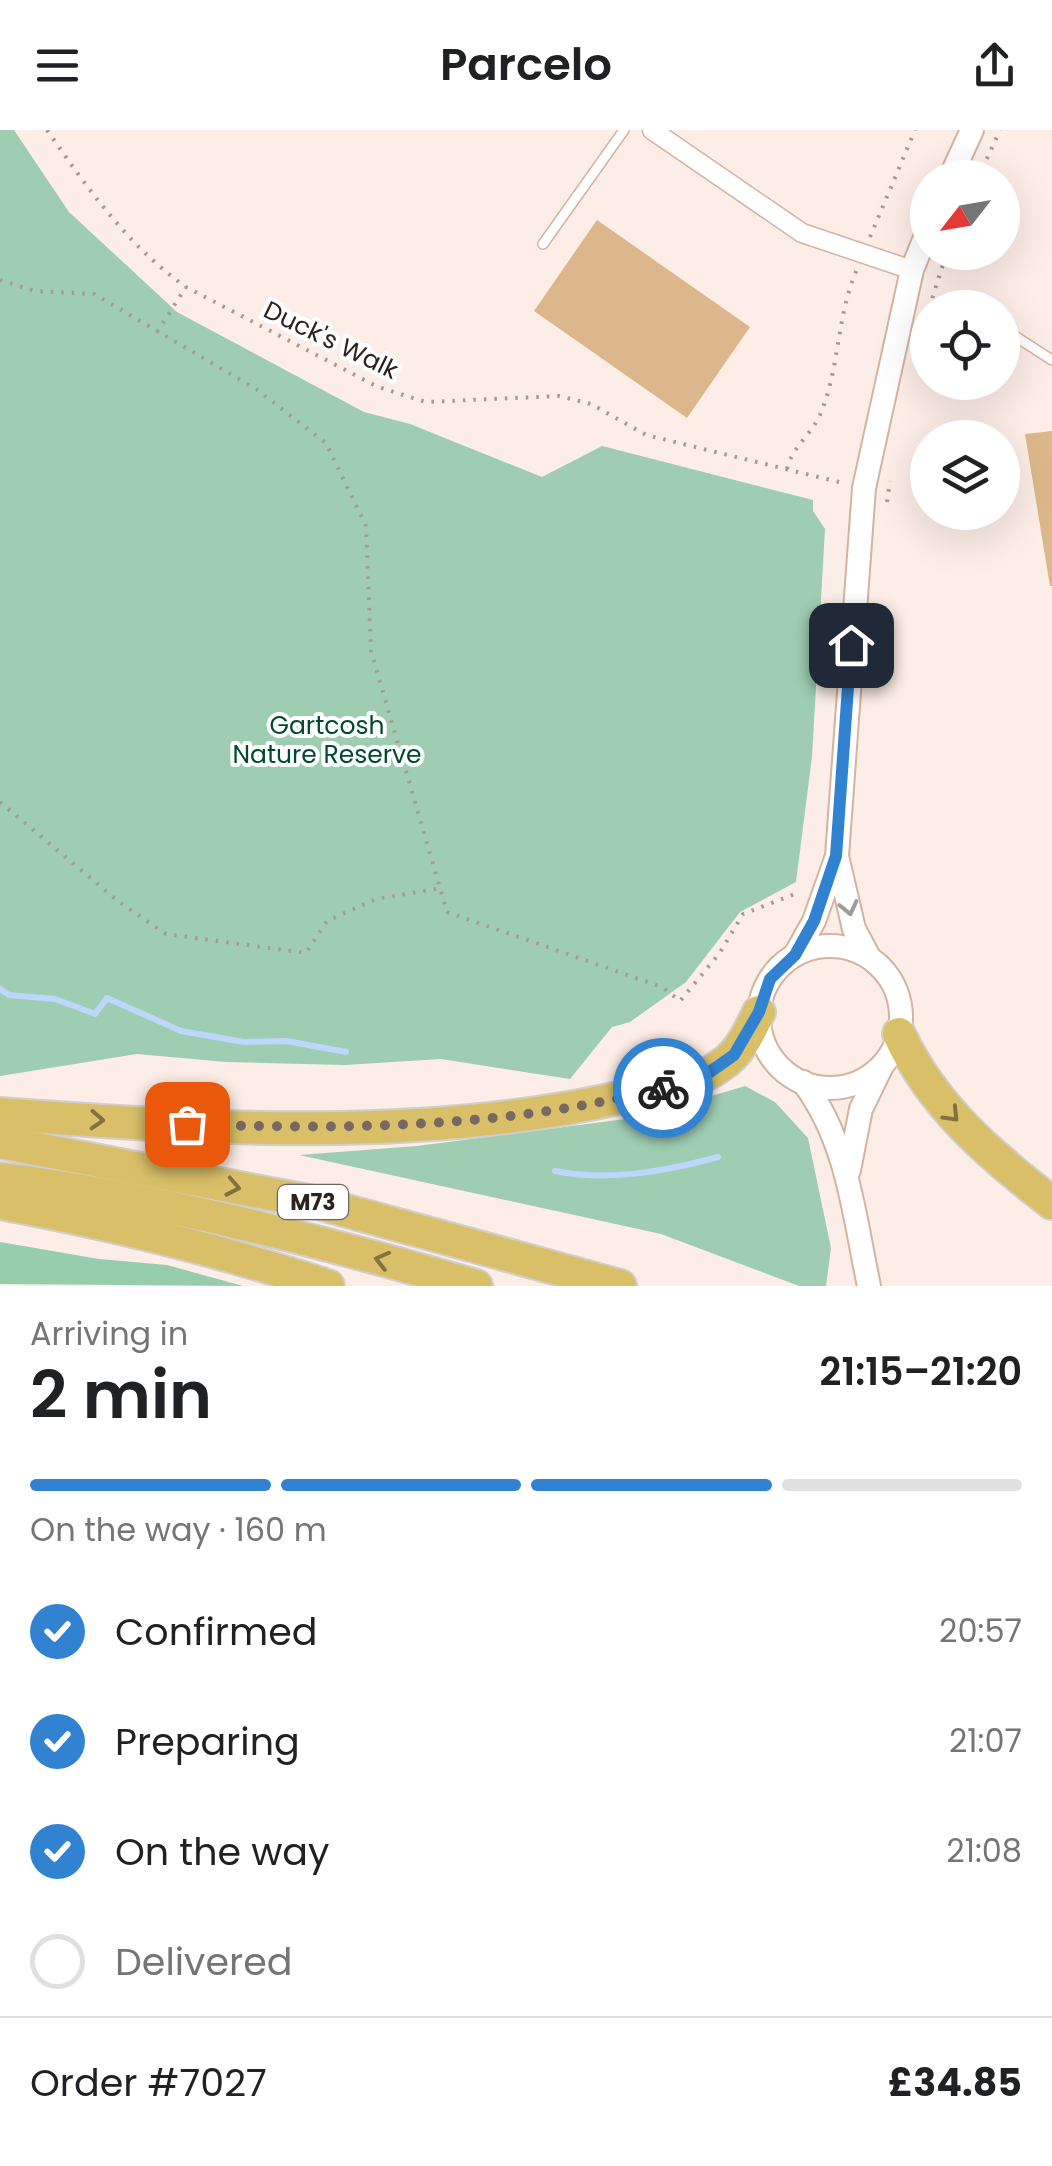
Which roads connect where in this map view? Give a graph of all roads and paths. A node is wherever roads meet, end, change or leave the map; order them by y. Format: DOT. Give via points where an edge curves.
graph roads {
  1 [pos="48,130"];
  2 [pos="624,130"];
  3 [pos="916,130"];
  4 [pos="972,130"];
  5 [pos="1000,130"];
  6 [pos="656,131"];
  7 [pos="958,160"];
  8 [pos="986,160"];
  9 [pos="542,244"];
  10 [pos="863,254"];
  11 [pos="910,269"];
  12 [pos="912,270"];
  13 [pos="0,280"];
  14 [pos="186,287"];
  15 [pos="157,332"];
  16 [pos="1020,340"];
  17 [pos="1052,360"];
  18 [pos="787,469"];
  19 [pos="842,482"];
  20 [pos="0,802"];
  21 [pos="836,856"];
  22 [pos="806,886"];
  23 [pos="442,888"];
  24 [pos="795,955"];
  25 [pos="869,957"];
  26 [pos="759,1012"];
  27 [pos="899,1034"];
  28 [pos="884,1064"];
  29 [pos="803,1082"];
  30 [pos="0,1114"];
  31 [pos="0,1142"];
  32 [pos="848,1178"];
  33 [pos="0,1179"];
  34 [pos="0,1203"];
  35 [pos="1052,1203"];
  36 [pos="867,1276"];
  37 [pos="328,1286"];
  38 [pos="476,1286"];
  39 [pos="620,1286"];
  1 -- 14 [label="path, Duck's Walk" via="105,213"];
  2 -- 9 [label="lane"];
  3 -- 10 [label="path"];
  4 -- 7 [label="street"];
  5 -- 8 [label="path"];
  6 -- 10 [label="street" via="784,223"];
  10 -- 11 [label="street"];
  10 -- 18 [label="path" via="840,314 818,420"];
  12 -- 21 [label="street" via="864,488"];
  13 -- 15 [label="path" via="36,291 94,294"];
  14 -- 15 [label="path"];
  14 -- 18 [label="path, Duck's Walk" via="378,387 426,402 560,396 591,404 646,434"];
  15 -- 23 [label="path" via="256,389 326,443 366,526 371,651"];
  16 -- 17 [label="lane"];
  18 -- 19 [label="path, Duck's Walk"];
  20 -- 23 [label="path" via="166,934 306,952 327,921 376,899"];
  21 -- 24 [label="street"];
  21 -- 25 [label="street, one-way" via="854,929"];
  22 -- 23 [label="path" via="796,896 743,914 680,1000 662,987 447,912"];
  24 -- 25 [label="street" via="832,946"];
  24 -- 26 [label="street" via="770,979"];
  25 -- 27 [label="street" via="897,991"];
  26 -- 29 [label="street" via="770,1054"];
  30 -- 26 [label="highway, one-way" via="266,1126 507,1117 704,1076 734,1055"];
  27 -- 28 [label="street"];
  27 -- 35 [label="highway, one-way" via="934,1096"];
  28 -- 29 [label="street" via="855,1084"];
  28 -- 32 [label="street" via="860,1109"];
  29 -- 32 [label="street" via="823,1112"];
  31 -- 39 [label="highway, M73, one-way" via="318,1203"];
  32 -- 36 [label="street"];
  38 -- 33 [label="highway, M73, one-way" via="258,1230"];
  34 -- 37 [label="highway" via="160,1236"];
}
